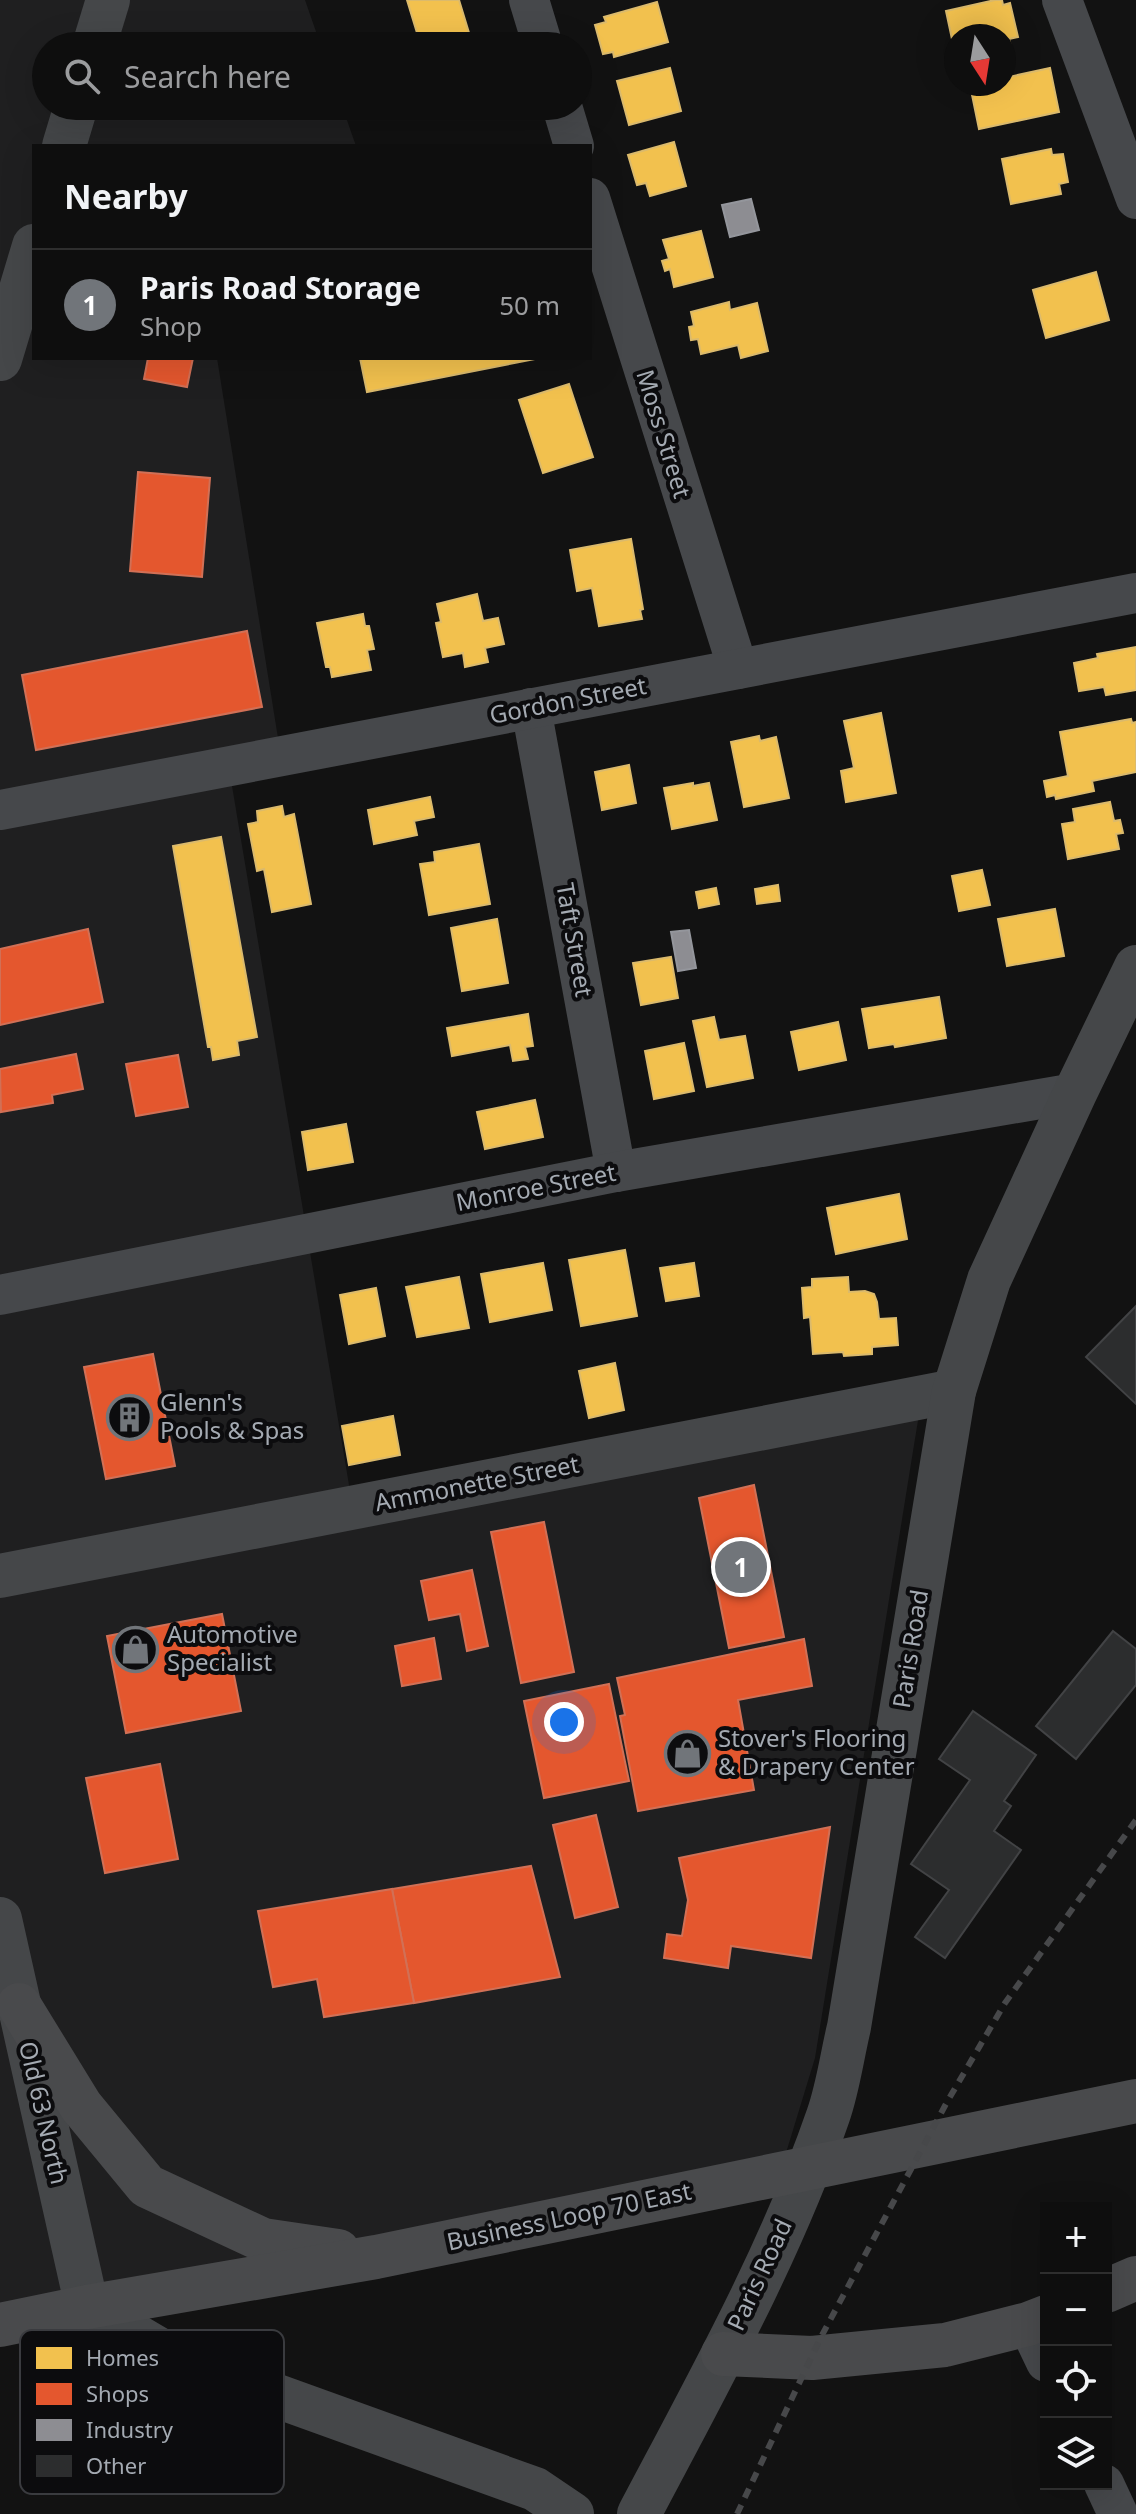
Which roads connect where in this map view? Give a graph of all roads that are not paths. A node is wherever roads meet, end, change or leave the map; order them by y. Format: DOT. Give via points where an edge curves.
graph roads {
  1 [pos="108,0"];
  2 [pos="529,0"];
  3 [pos="1062,0"];
  4 [pos="98,32"];
  5 [pos="539,32"];
  6 [pos="72,120"];
  7 [pos="566,120"];
  8 [pos="65,144"];
  9 [pos="573,144"];
  10 [pos="1136,199"];
  11 [pos="592,204"];
  12 [pos="32,253"];
  13 [pos="0,359"];
  14 [pos="1136,593"];
  15 [pos="738,669"];
  16 [pos="531,708"];
  17 [pos="0,810"];
  18 [pos="1136,967"];
  19 [pos="1075,1093"];
  20 [pos="616,1172"];
  21 [pos="0,1295"];
  22 [pos="954,1391"];
  23 [pos="0,1576"];
  24 [pos="0,1919"];
  25 [pos="19,2005"];
  26 [pos="1136,2101"];
  27 [pos="376,2257"];
  28 [pos="1136,2278"];
  29 [pos="1112,2288"];
  30 [pos="87,2307"];
  31 [pos="0,2325"];
  32 [pos="126,2330"];
  33 [pos="1040,2334"];
  34 [pos="723,2354"];
  35 [pos="284,2399"];
  36 [pos="1107,2490"];
  37 [pos="572,2514"];
  38 [pos="639,2514"];
  39 [pos="1118,2514"];
  1 -- 4 [label="main road"];
  2 -- 5 [label="street"];
  3 -- 10 [label="street"];
  6 -- 8 [label="main road"];
  7 -- 9 [label="street"];
  11 -- 15 [label="street, Moss Street"];
  12 -- 13 [label="main road"];
  14 -- 15 [label="street, Gordon Street"];
  15 -- 16 [label="street, Gordon Street"];
  16 -- 17 [label="street, Gordon Street"];
  16 -- 20 [label="street, Taft Street"];
  18 -- 19 [label="main road, Paris Road"];
  19 -- 20 [label="street, Monroe Street"];
  19 -- 22 [label="main road, Paris Road" via="989,1280"];
  20 -- 21 [label="street, Monroe Street"];
  22 -- 23 [label="main road, Ammonette Street"];
  22 -- 34 [label="main road, Paris Road" via="849,2027 829,2114 789,2215"];
  24 -- 25 [label="main road, Old 63 North"];
  25 -- 27 [label="main road" via="81,2106 147,2186 263,2240"];
  25 -- 30 [label="main road, Old 63 North"];
  26 -- 27 [label="main road, Business Loop 70 East"];
  27 -- 30 [label="main road, Business Loop 70 East"];
  28 -- 29 [label="main road"];
  30 -- 31 [label="main road, Business Loop 70 East"];
  30 -- 32 [label="main road"];
  33 -- 34 [label="main road" via="812,2358"];
  34 -- 38 [label="main road, Paris Road"];
  35 -- 37 [label="main road" via="535,2489"];
  36 -- 39 [label="street"];
}
